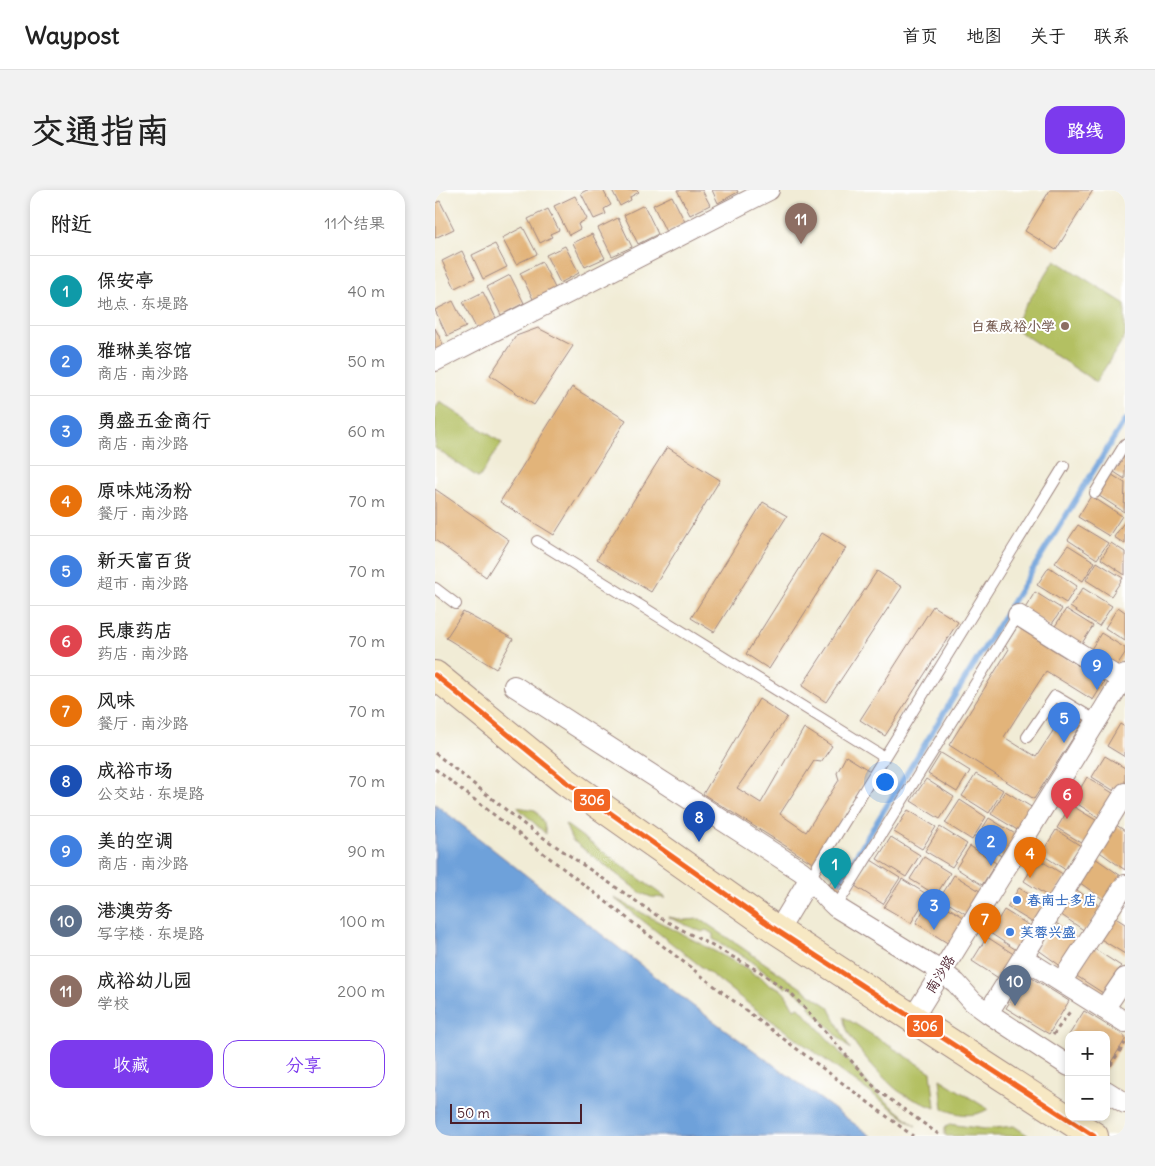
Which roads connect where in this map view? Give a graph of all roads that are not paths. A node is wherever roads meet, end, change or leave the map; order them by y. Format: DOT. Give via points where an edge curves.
graph roads {
  1 [pos="769,190"];
  2 [pos="435,361"];
  3 [pos="1125,444"];
  4 [pos="1064,466"];
  5 [pos="1095,493"];
  6 [pos="537,541"];
  7 [pos="435,588"];
  8 [pos="456,604"];
  9 [pos="1018,615"];
  10 [pos="435,675"];
  11 [pos="1124,679"];
  12 [pos="514,686"];
  13 [pos="1097,721"];
  14 [pos="1027,737"];
  15 [pos="885,757"];
  16 [pos="1125,793"];
  17 [pos="1118,819"];
  18 [pos="810,878"];
  19 [pos="1125,885"];
  20 [pos="836,907"];
  21 [pos="778,931"];
  22 [pos="1023,958"];
  23 [pos="942,972"];
  24 [pos="1125,978"];
  25 [pos="1061,982"];
  26 [pos="1104,1009"];
  27 [pos="988,1013"];
  28 [pos="913,1018"];
  29 [pos="1125,1022"];
  30 [pos="1065,1063"];
  31 [pos="1110,1094"];
  32 [pos="1125,1103"];
  33 [pos="1094,1136"];
  1 -- 2 [label="street"];
  3 -- 5 [label="lane"];
  4 -- 15 [label="lane"];
  6 -- 15 [label="lane"];
  7 -- 8 [label="lane"];
  9 -- 11 [label="street"];
  9 -- 20 [label="lane"];
  10 -- 21 [label="main road" via="565,781"];
  11 -- 13 [label="street, 南沙路"];
  12 -- 18 [label="street"];
  13 -- 14 [label="lane" via="1055,696"];
  13 -- 23 [label="street, 南沙路"];
  15 -- 18 [label="lane"];
  16 -- 17 [label="street"];
  17 -- 22 [label="street"];
  18 -- 20 [label="street"];
  18 -- 21 [label="street"];
  19 -- 25 [label="street"];
  20 -- 23 [label="street"];
  21 -- 28 [label="main road"];
  22 -- 25 [label="street"];
  22 -- 27 [label="street"];
  23 -- 27 [label="street"];
  23 -- 28 [label="street, 南沙路"];
  24 -- 26 [label="street"];
  25 -- 26 [label="street"];
  26 -- 29 [label="street"];
  27 -- 30 [label="street"];
  28 -- 33 [label="main road"];
  31 -- 32 [label="street"];
}
